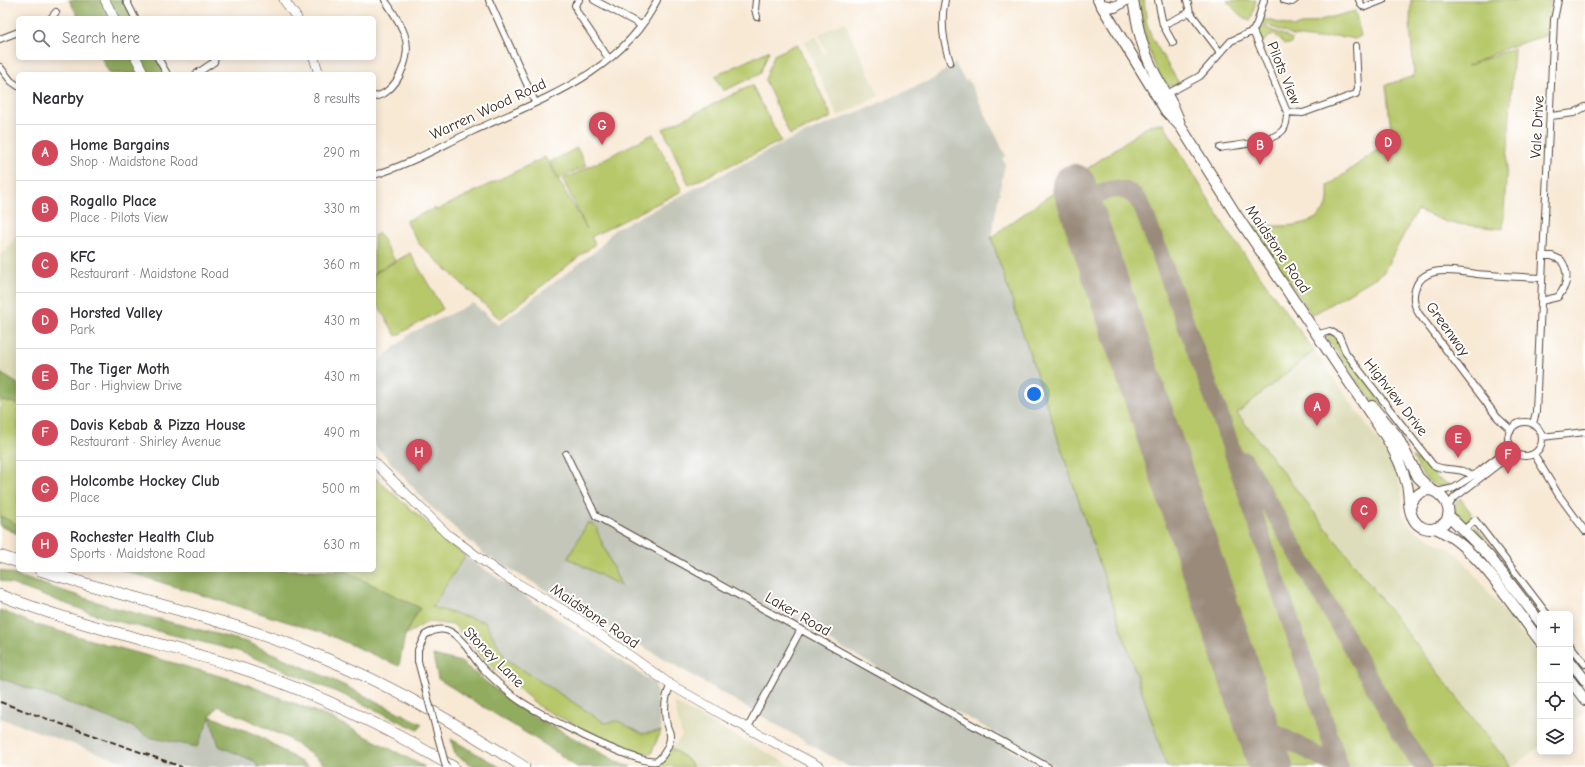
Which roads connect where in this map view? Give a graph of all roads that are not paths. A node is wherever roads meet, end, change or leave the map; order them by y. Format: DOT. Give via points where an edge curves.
graph roads {
  1 [pos="105,0"];
  2 [pos="126,0"];
  3 [pos="284,0"];
  4 [pos="385,0"];
  5 [pos="489,0"];
  6 [pos="578,0"];
  7 [pos="594,0"];
  8 [pos="657,0"];
  9 [pos="756,0"];
  10 [pos="945,0"];
  11 [pos="1126,0"];
  12 [pos="1133,0"];
  13 [pos="1158,0"];
  14 [pos="1187,0"];
  15 [pos="1264,0"];
  16 [pos="1284,0"];
  17 [pos="1295,0"];
  18 [pos="1359,0"];
  19 [pos="1383,0"];
  20 [pos="1558,0"];
  21 [pos="1100,2"];
  22 [pos="56,12"];
  23 [pos="1190,12"];
  24 [pos="53,16"];
  25 [pos="113,16"];
  26 [pos="134,16"];
  27 [pos="295,16"];
  28 [pos="757,17"];
  29 [pos="1163,24"];
  30 [pos="641,25"];
  31 [pos="1253,31"];
  32 [pos="16,33"];
  33 [pos="0,39"];
  34 [pos="1173,43"];
  35 [pos="1356,46"];
  36 [pos="1220,52"];
  37 [pos="609,59"];
  38 [pos="137,60"];
  39 [pos="159,60"];
  40 [pos="214,60"];
  41 [pos="315,60"];
  42 [pos="950,62"];
  43 [pos="0,67"];
  44 [pos="143,72"];
  45 [pos="166,72"];
  46 [pos="199,72"];
  47 [pos="318,72"];
  48 [pos="16,85"];
  49 [pos="1167,94"];
  50 [pos="376,96"];
  51 [pos="534,102"];
  52 [pos="1585,107"];
  53 [pos="1287,112"];
  54 [pos="1551,116"];
  55 [pos="1181,127"];
  56 [pos="1220,148"];
  57 [pos="376,174"];
  58 [pos="1543,256"];
  59 [pos="1541,278"];
  60 [pos="1541,301"];
  61 [pos="1318,334"];
  62 [pos="1353,386"];
  63 [pos="1533,424"];
  64 [pos="1511,430"];
  65 [pos="1585,432"];
  66 [pos="1542,437"];
  67 [pos="1509,442"];
  68 [pos="1514,452"];
  69 [pos="566,454"];
  70 [pos="1534,454"];
  71 [pos="376,464"];
  72 [pos="1461,472"];
  73 [pos="1472,476"];
  74 [pos="1466,480"];
  75 [pos="1434,491"];
  76 [pos="1410,508"];
  77 [pos="1448,510"];
  78 [pos="1435,528"];
  79 [pos="1464,530"];
  80 [pos="1585,531"];
  81 [pos="0,556"];
  82 [pos="16,561"];
  83 [pos="47,572"];
  84 [pos="0,595"];
  85 [pos="1544,611"];
  86 [pos="1537,618"];
  87 [pos="800,631"];
  88 [pos="1537,637"];
  89 [pos="1572,647"];
  90 [pos="1585,664"];
  91 [pos="1573,665"];
  92 [pos="1585,680"];
  93 [pos="1572,683"];
  94 [pos="671,685"];
  95 [pos="1585,700"];
  96 [pos="747,728"];
  97 [pos="446,767"];
  98 [pos="453,767"];
  99 [pos="524,767"];
  100 [pos="820,767"];
  101 [pos="1048,767"];
  1 -- 25 [label="main road"];
  2 -- 26 [label="street"];
  3 -- 27 [label="main road"];
  4 -- 50 [label="street" via="405,36 406,58 394,83"];
  5 -- 51 [label="street"];
  6 -- 37 [label="street" via="575,5 577,12"];
  7 -- 30 [label="street"];
  8 -- 30 [label="street, Warren Wood Road"];
  9 -- 28 [label="street" via="754,9"];
  10 -- 42 [label="street" via="943,38"];
  11 -- 21 [label="main road" via="1115,7"];
  12 -- 49 [label="main road, Maidstone Road" via="1145,52"];
  13 -- 29 [label="street"];
  14 -- 23 [label="street"];
  15 -- 31 [label="street"];
  16 -- 17 [label="street"];
  18 -- 19 [label="street" via="1365,7"];
  20 -- 54 [label="street, Vale Drive" via="1554,20"];
  21 -- 55 [label="main road, Maidstone Road" via="1166,111"];
  22 -- 24 [label="street"];
  23 -- 29 [label="street"];
  23 -- 36 [label="street"];
  29 -- 34 [label="street"];
  30 -- 37 [label="street, Warren Wood Road"];
  31 -- 36 [label="street" via="1231,41"];
  31 -- 53 [label="street, Pilots View"];
  32 -- 33 [label="street"];
  35 -- 53 [label="street" via="1356,94 1303,113"];
  36 -- 49 [label="street" via="1200,76"];
  37 -- 51 [label="street, Warren Wood Road" via="584,78"];
  38 -- 44 [label="main road"];
  39 -- 45 [label="street"];
  40 -- 46 [label="street"];
  41 -- 47 [label="main road"];
  43 -- 48 [label="street"];
  49 -- 55 [label="main road, Maidstone Road" via="1178,113"];
  51 -- 57 [label="street, Warren Wood Road"];
  52 -- 54 [label="street" via="1574,113"];
  53 -- 56 [label="street, Pilots View" via="1284,130 1277,136"];
  54 -- 58 [label="street, Vale Drive"];
  55 -- 61 [label="main road, Maidstone Road" via="1235,213"];
  58 -- 59 [label="street, Vale Drive"];
  58 -- 60 [label="street" via="1562,260 1567,273 1566,287 1558,297"];
  59 -- 60 [label="street, Vale Drive"];
  59 -- 64 [label="street, Greenway" via="1441,271 1424,277 1417,284 1414,293 1414,302 1419,314 1497,417"];
  60 -- 63 [label="street, Vale Drive" via="1536,412"];
  61 -- 62 [label="main road, Maidstone Road"];
  61 -- 72 [label="street, Highview Drive" via="1330,331 1339,336 1345,352 1432,465"];
  62 -- 75 [label="main road, Maidstone Road" via="1360,390 1397,436 1417,475"];
  62 -- 76 [label="main road, Maidstone Road" via="1397,457 1407,484"];
  63 -- 64 [label="street" via="1521,423"];
  63 -- 66 [label="street"];
  64 -- 67 [label="street"];
  65 -- 66 [label="street"];
  66 -- 70 [label="street"];
  67 -- 68 [label="street"];
  67 -- 73 [label="street" via="1504,452"];
  68 -- 70 [label="street" via="1524,456"];
  68 -- 77 [label="street" via="1454,498"];
  69 -- 87 [label="street, Laker Road" via="596,516"];
  70 -- 80 [label="street" via="1558,494"];
  71 -- 94 [label="main road, Maidstone Road" via="414,503 467,550 500,574 576,618"];
  72 -- 73 [label="street, Highview Drive"];
  72 -- 74 [label="street"];
  73 -- 74 [label="street"];
  74 -- 75 [label="street" via="1454,488"];
  75 -- 76 [label="main road" via="1418,494"];
  75 -- 77 [label="main road" via="1444,497"];
  76 -- 78 [label="main road" via="1418,524 1426,528"];
  77 -- 78 [label="main road" via="1444,522"];
  77 -- 79 [label="main road"];
  78 -- 88 [label="main road" via="1454,538 1480,562"];
  79 -- 85 [label="street" via="1475,520"];
  79 -- 86 [label="main road" via="1489,556"];
  81 -- 82 [label="highway"];
  83 -- 99 [label="highway" via="311,652 373,679 423,705"];
  84 -- 98 [label="highway" via="281,682 363,717"];
  87 -- 96 [label="street"];
  87 -- 101 [label="street, Laker Road"];
  89 -- 90 [label="street"];
  91 -- 92 [label="main road"];
  93 -- 95 [label="main road"];
  94 -- 96 [label="main road, Maidstone Road"];
  94 -- 97 [label="street, Stoney Lane, bridge" via="666,693 665,704 670,734 664,754 657,762 647,764 591,743 530,708 497,682 459,639 449,631 440,629 426,635 418,650 418,661"];
  96 -- 100 [label="main road, Maidstone Road"];
}
